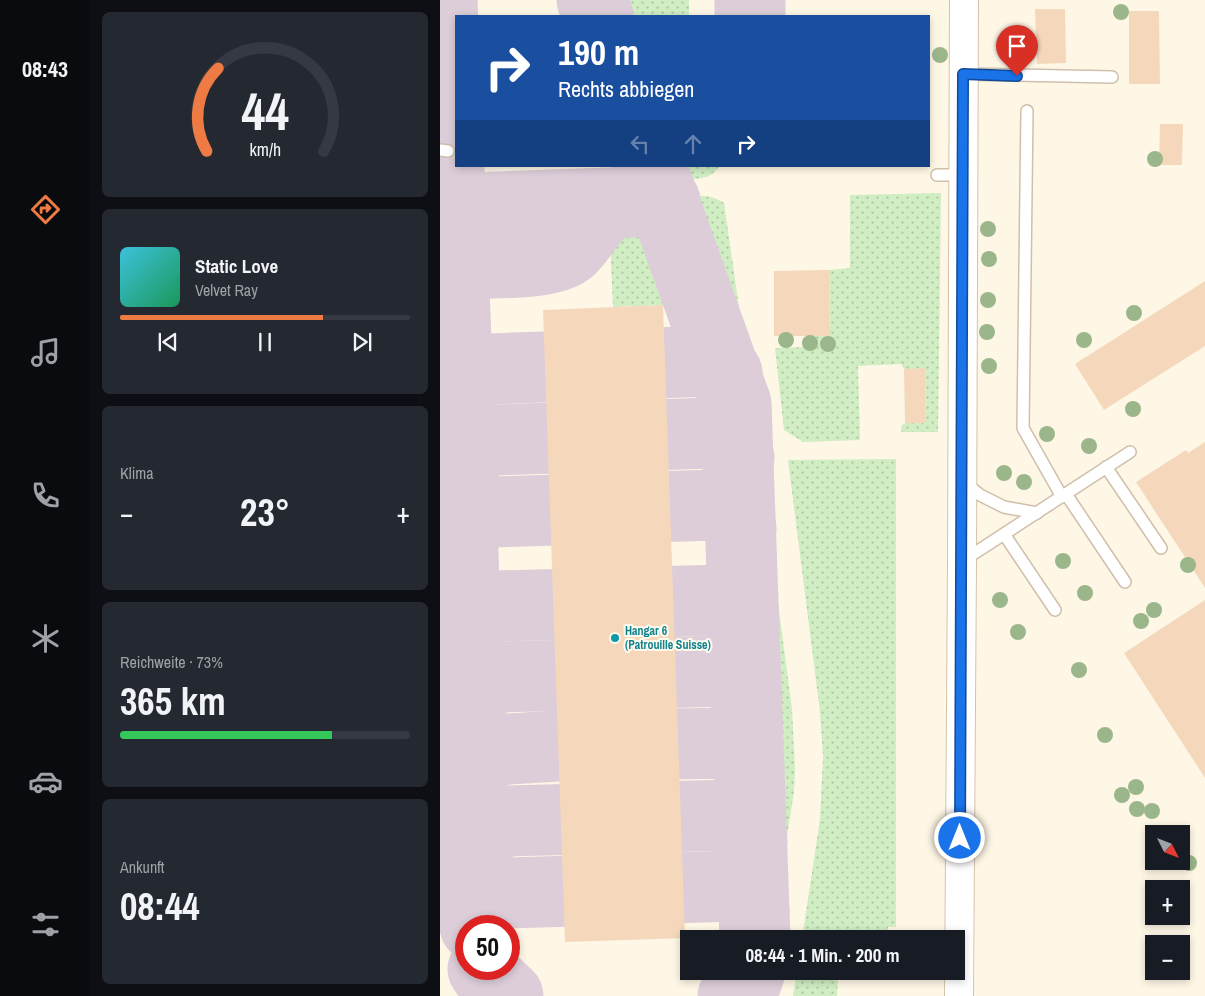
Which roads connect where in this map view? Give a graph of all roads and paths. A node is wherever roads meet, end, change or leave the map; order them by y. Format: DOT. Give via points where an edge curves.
graph roads {
  1 [pos="964,0"];
  2 [pos="963,74"];
  3 [pos="1112,77"];
  4 [pos="1027,111"];
  5 [pos="1130,452"];
  6 [pos="1106,468"];
  7 [pos="963,481"];
  8 [pos="1064,495"];
  9 [pos="1037,513"];
  10 [pos="1004,534"];
  11 [pos="1161,548"];
  12 [pos="962,561"];
  13 [pos="1125,582"];
  14 [pos="1055,610"];
  15 [pos="959,996"];
  1 -- 2 [label="main road"];
  2 -- 3 [label="lane"];
  2 -- 7 [label="main road" via="950,175"];
  4 -- 8 [label="lane" via="1023,428"];
  5 -- 6 [label="lane"];
  6 -- 8 [label="lane"];
  6 -- 11 [label="lane"];
  7 -- 9 [label="lane" via="980,495 1004,507"];
  7 -- 12 [label="main road"];
  8 -- 9 [label="lane"];
  8 -- 13 [label="lane"];
  9 -- 10 [label="lane"];
  10 -- 12 [label="lane"];
  10 -- 14 [label="lane"];
  12 -- 15 [label="main road"];
}
